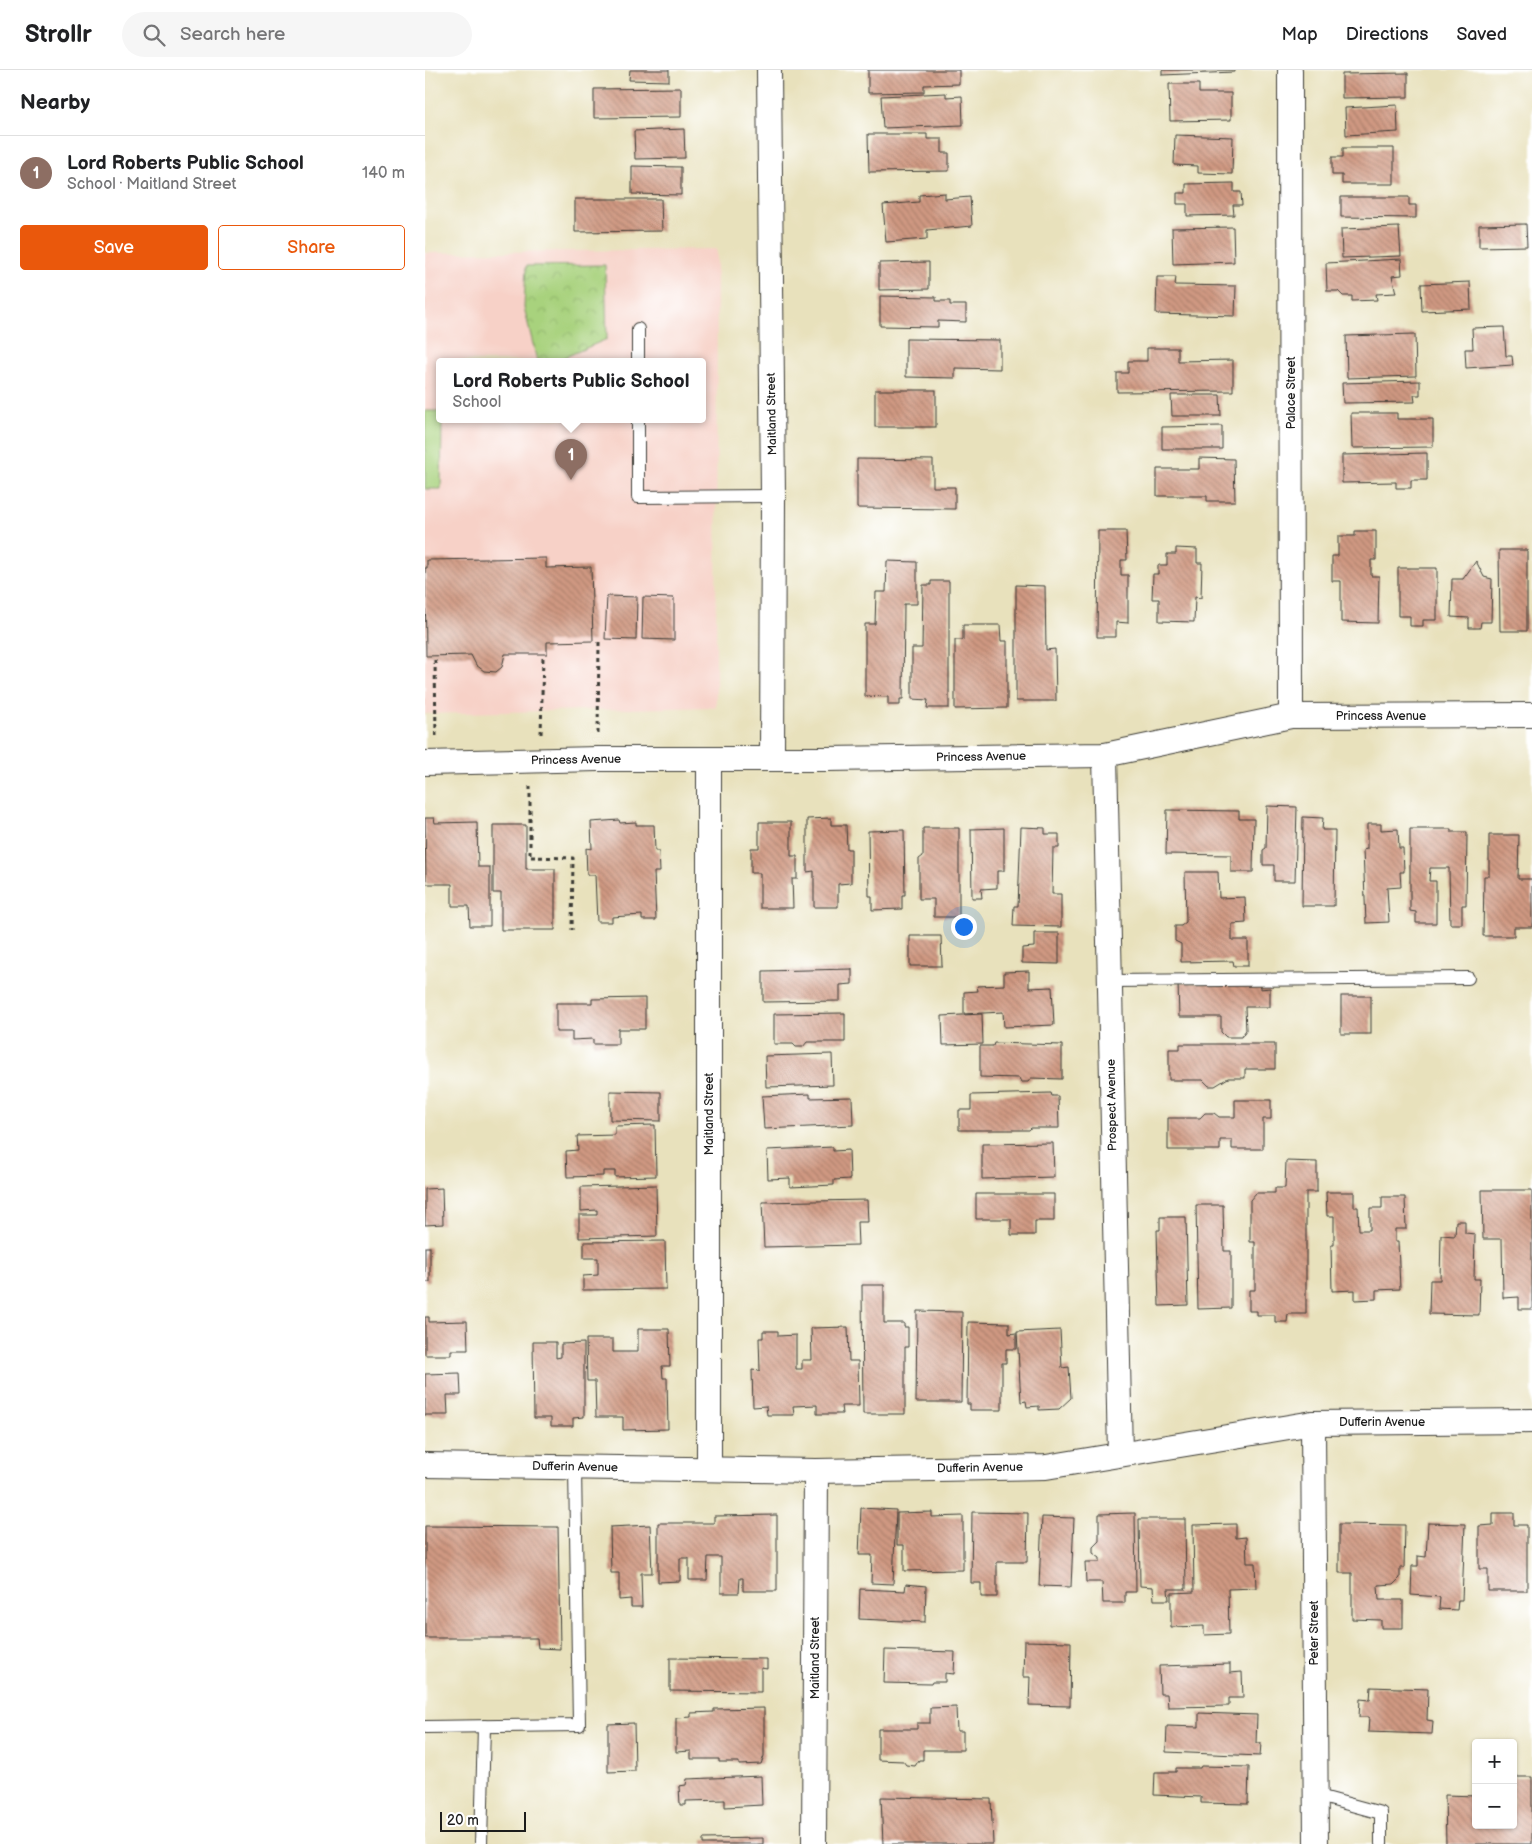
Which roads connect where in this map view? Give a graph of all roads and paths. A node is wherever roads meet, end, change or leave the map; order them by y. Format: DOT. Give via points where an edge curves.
graph roads {
  1 [pos="769,70"];
  2 [pos="1290,70"];
  3 [pos="638,329"];
  4 [pos="638,358"];
  5 [pos="638,423"];
  6 [pos="773,496"];
  7 [pos="599,642"];
  8 [pos="543,658"];
  9 [pos="435,660"];
  10 [pos="1532,715"];
  11 [pos="1291,716"];
  12 [pos="1105,756"];
  13 [pos="773,758"];
  14 [pos="598,759"];
  15 [pos="535,760"];
  16 [pos="709,760"];
  17 [pos="431,763"];
  18 [pos="572,930"];
  19 [pos="1468,978"];
  20 [pos="1110,980"];
  21 [pos="1532,1421"];
  22 [pos="1313,1423"];
  23 [pos="1121,1454"];
  24 [pos="425,1465"];
  25 [pos="575,1467"];
  26 [pos="709,1468"];
  27 [pos="816,1471"];
  28 [pos="483,1726"];
  29 [pos="425,1727"];
  30 [pos="1315,1795"];
  31 [pos="481,1844"];
  32 [pos="814,1844"];
  33 [pos="1316,1844"];
  34 [pos="1381,1844"];
  1 -- 6 [label="street, Maitland Street"];
  2 -- 11 [label="street, Palace Street"];
  3 -- 4 [label="lane"];
  5 -- 6 [label="lane" via="638,497"];
  6 -- 13 [label="street, Maitland Street"];
  7 -- 14 [label="path"];
  8 -- 15 [label="path"];
  9 -- 17 [label="path"];
  10 -- 11 [label="street, Princess Avenue"];
  11 -- 12 [label="street, Princess Avenue"];
  12 -- 13 [label="street, Princess Avenue"];
  12 -- 20 [label="street, Prospect Avenue"];
  13 -- 16 [label="street, Princess Avenue"];
  14 -- 15 [label="street, Princess Avenue"];
  14 -- 16 [label="street, Princess Avenue"];
  15 -- 17 [label="street, Princess Avenue"];
  15 -- 18 [label="path" via="530,858 573,858"];
  16 -- 26 [label="street, Maitland Street"];
  19 -- 20 [label="lane"];
  20 -- 23 [label="street, Prospect Avenue"];
  21 -- 22 [label="street, Dufferin Avenue"];
  22 -- 23 [label="street, Dufferin Avenue"];
  22 -- 30 [label="street, Peter Street"];
  23 -- 27 [label="street, Dufferin Avenue" via="1045,1467"];
  24 -- 25 [label="street, Dufferin Avenue"];
  25 -- 26 [label="street, Dufferin Avenue"];
  25 -- 28 [label="lane" via="579,1724"];
  26 -- 27 [label="street, Dufferin Avenue"];
  27 -- 32 [label="street, Maitland Street"];
  28 -- 29 [label="lane"];
  28 -- 31 [label="lane"];
  30 -- 33 [label="street, Peter Street"];
  30 -- 34 [label="lane" via="1381,1813"];
}
